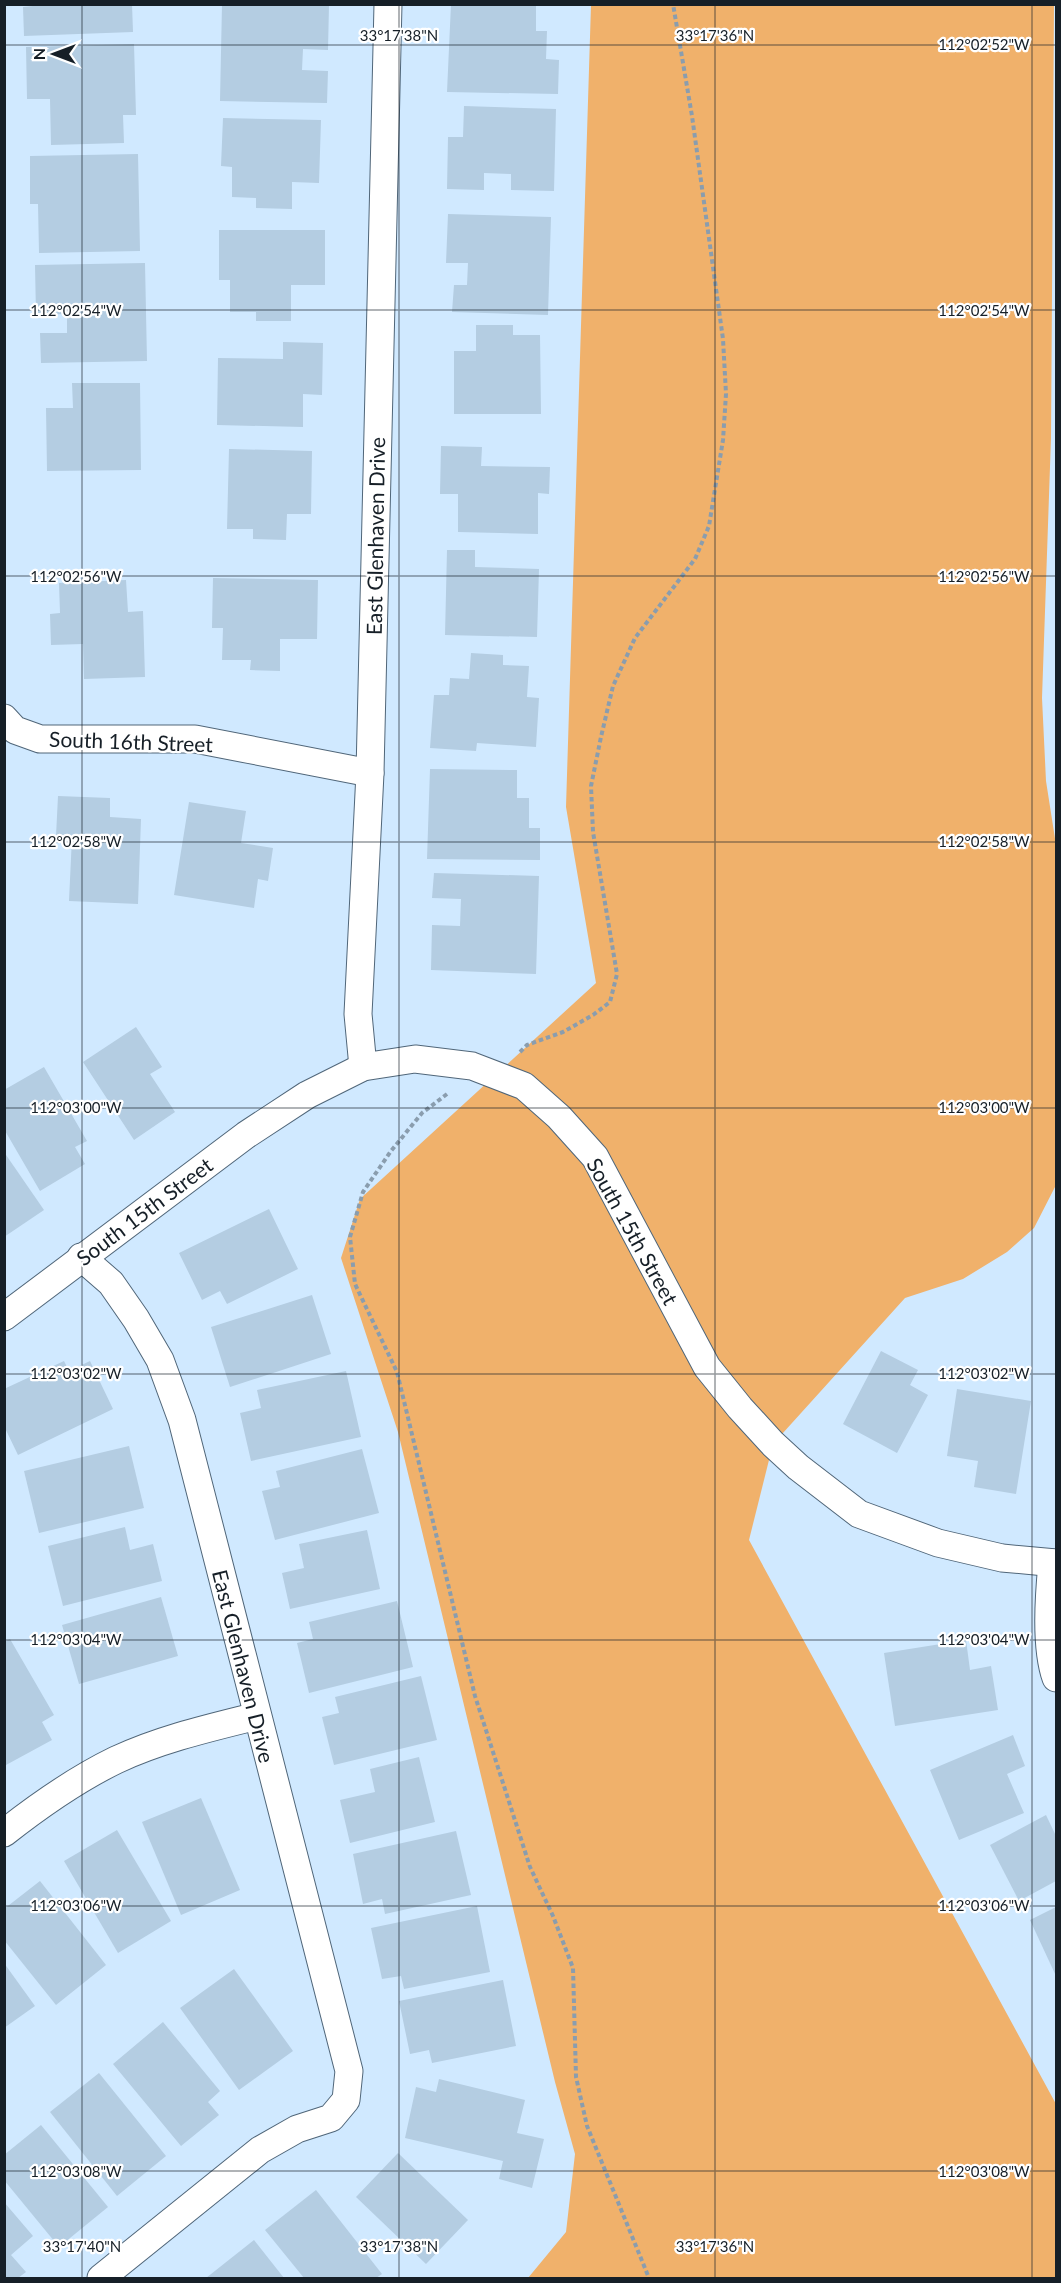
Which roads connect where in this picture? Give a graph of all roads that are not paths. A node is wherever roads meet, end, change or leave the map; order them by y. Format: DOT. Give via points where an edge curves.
graph roads {
  1 [pos="388,4"];
  2 [pos="4,718"];
  3 [pos="370,773"];
  4 [pos="363,1067"];
  5 [pos="81,1257"];
  6 [pos="4,1317"];
  7 [pos="1054,1563"];
  8 [pos="1056,1678"];
  9 [pos="257,1716"];
  10 [pos="4,1833"];
  11 [pos="101,2278"];
  1 -- 3 [label="street, East Glenhaven Drive"];
  2 -- 3 [label="street, South 16th Street" via="15,730 40,739 195,739"];
  3 -- 4 [label="street, East Glenhaven Drive" via="358,1014"];
  4 -- 5 [label="street, South 15th Street" via="306,1095 254,1129"];
  4 -- 7 [label="street, South 15th Street" via="427,1060 472,1066 524,1086 595,1157 707,1367 740,1408 798,1467 859,1514 938,1543 1002,1558"];
  5 -- 6 [label="street, South 15th Street"];
  5 -- 9 [label="street, East Glenhaven Drive" via="111,1283 160,1360 182,1419"];
  7 -- 8 [label="street" via="1049,1595"];
  9 -- 10 [label="street" via="165,1741 115,1761"];
  9 -- 11 [label="street, East Glenhaven Drive" via="349,2071 346,2100 331,2118 297,2129 260,2150"];
}
